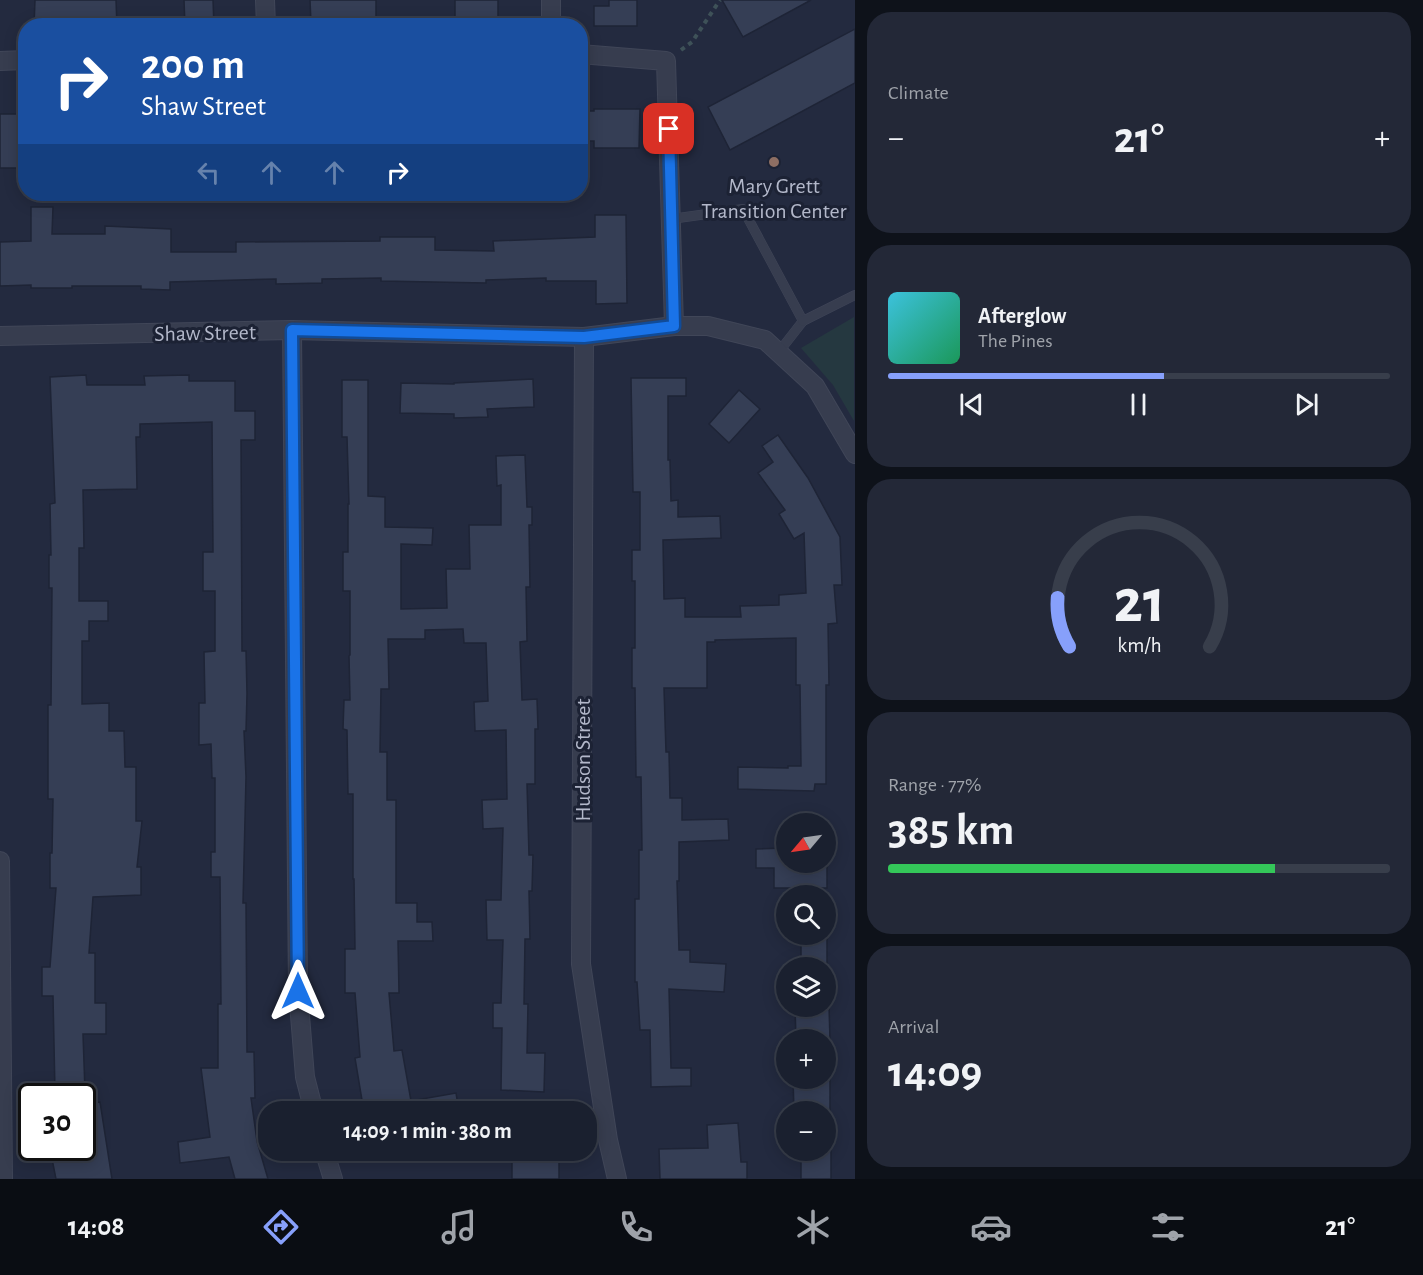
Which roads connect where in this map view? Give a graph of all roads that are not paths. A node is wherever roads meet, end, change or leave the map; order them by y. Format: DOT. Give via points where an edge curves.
graph roads {
  1 [pos="266,0"];
  2 [pos="550,0"];
  3 [pos="266,18"];
  4 [pos="551,18"];
  5 [pos="588,55"];
  6 [pos="0,60"];
  7 [pos="18,60"];
  8 [pos="671,219"];
  9 [pos="855,295"];
  10 [pos="803,321"];
  11 [pos="674,326"];
  12 [pos="292,330"];
  13 [pos="0,336"];
  14 [pos="584,337"];
  15 [pos="778,353"];
  16 [pos="855,454"];
  17 [pos="0,861"];
  18 [pos="311,1101"];
  19 [pos="327,1161"];
  20 [pos="3,1179"];
  21 [pos="333,1179"];
  22 [pos="617,1179"];
  1 -- 3 [label="street"];
  2 -- 4 [label="street"];
  5 -- 8 [label="street" via="666,61"];
  6 -- 7 [label="street"];
  8 -- 10 [label="lane" via="743,209"];
  8 -- 11 [label="street"];
  9 -- 10 [label="lane"];
  10 -- 15 [label="lane"];
  11 -- 14 [label="street, Shaw Street"];
  11 -- 15 [label="street, Shaw Street" via="708,326 765,340"];
  12 -- 13 [label="street, Shaw Street"];
  12 -- 14 [label="street, Shaw Street"];
  12 -- 18 [label="street" via="298,991 305,1077"];
  14 -- 22 [label="street, Hudson Street" via="581,964"];
  15 -- 16 [label="street, Shaw Street" via="815,386"];
  17 -- 20 [label="street"];
  19 -- 21 [label="street"];
}
